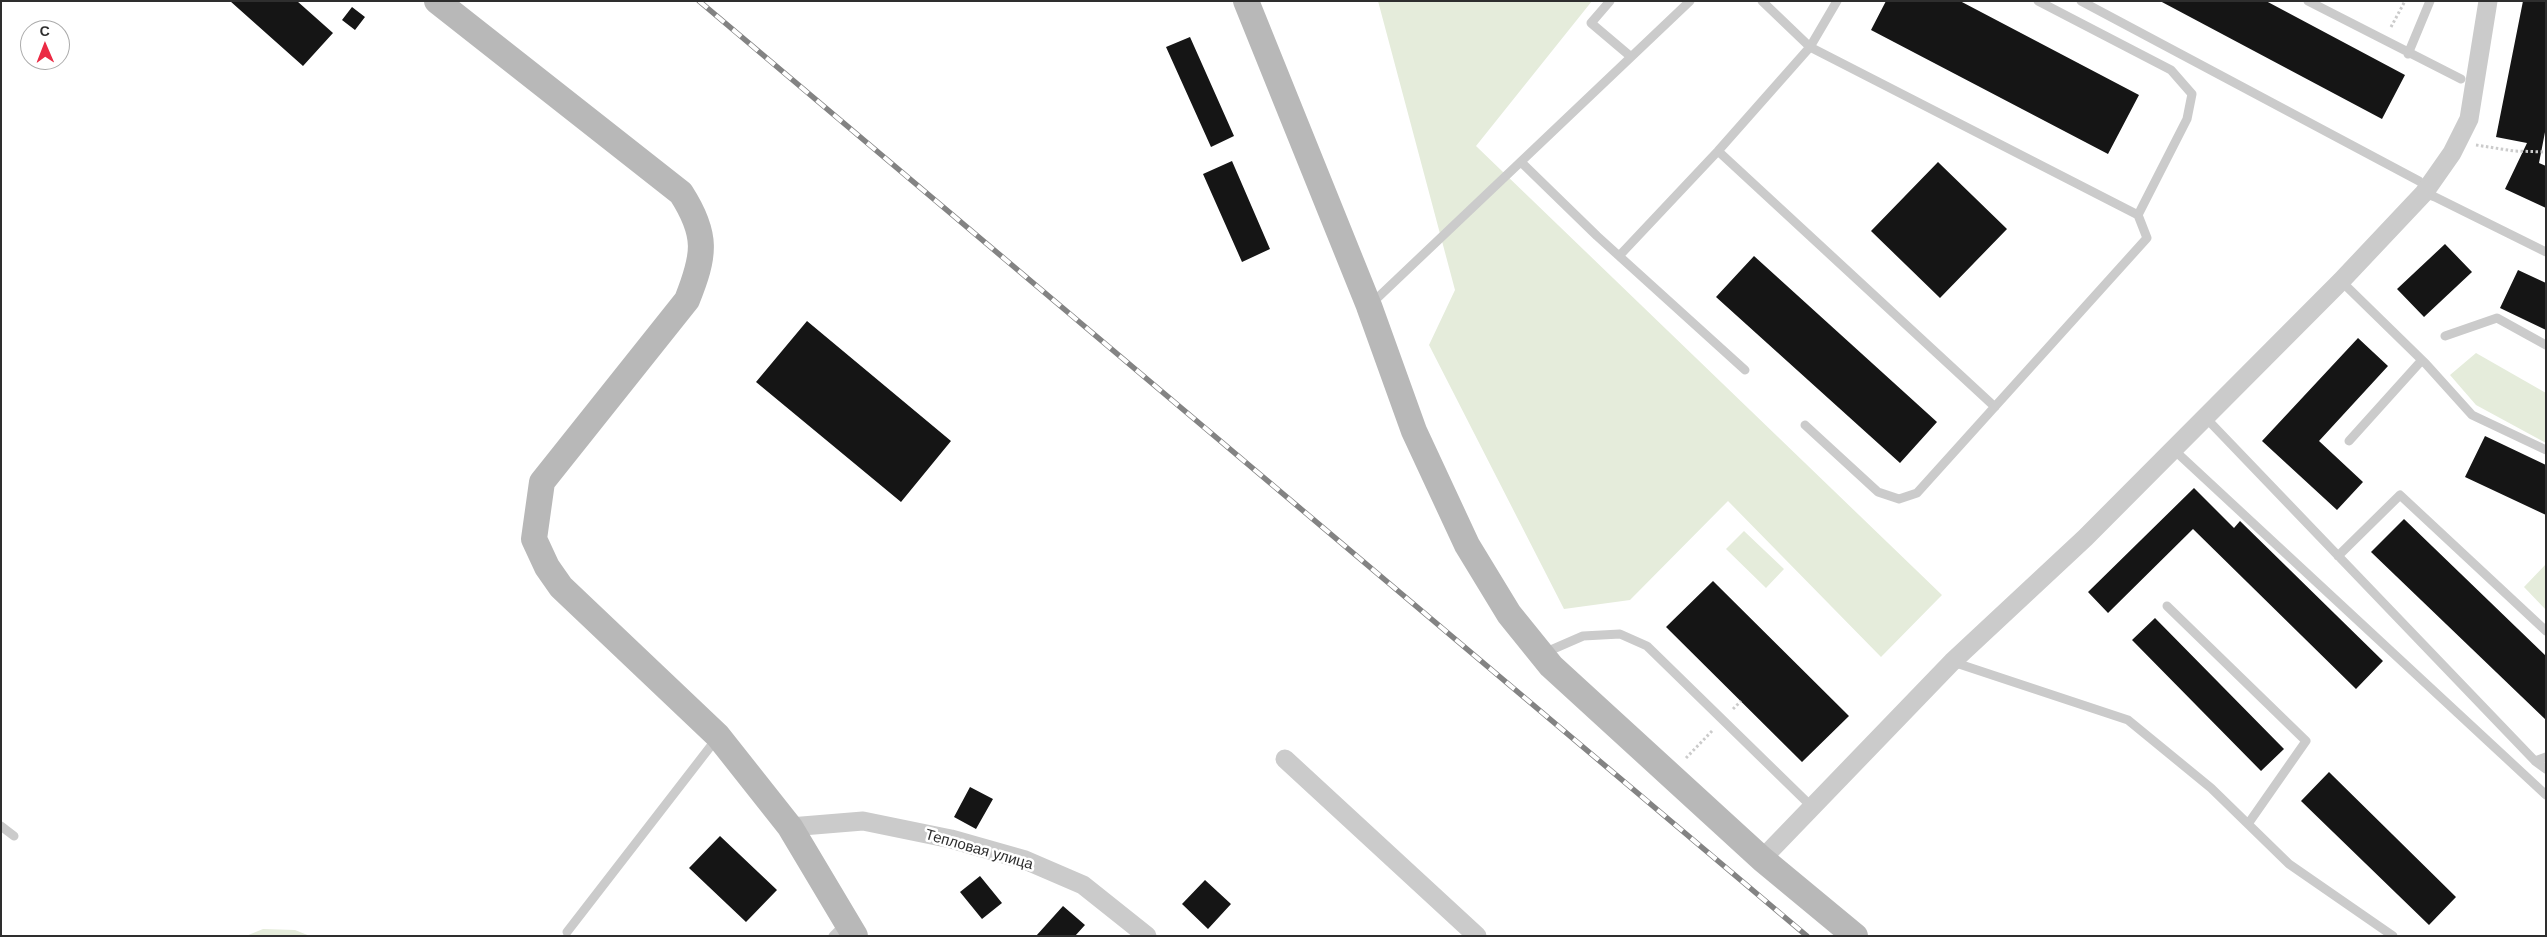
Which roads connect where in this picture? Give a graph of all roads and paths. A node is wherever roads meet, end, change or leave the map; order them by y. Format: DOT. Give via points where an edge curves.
graph roads {
  1 [pos="437,1"];
  2 [pos="1246,1"];
  3 [pos="1610,1"];
  4 [pos="1690,1"];
  5 [pos="1762,1"];
  6 [pos="1837,1"];
  7 [pos="2038,1"];
  8 [pos="2081,1"];
  9 [pos="2308,1"];
  10 [pos="2405,1"];
  11 [pos="2430,1"];
  12 [pos="2488,1"];
  13 [pos="2383,41"];
  14 [pos="1810,48"];
  15 [pos="2408,54"];
  16 [pos="1630,56"];
  17 [pos="2461,79"];
  18 [pos="2467,143"];
  19 [pos="1718,151"];
  20 [pos="2546,152"];
  21 [pos="1522,163"];
  22 [pos="2422,187"];
  23 [pos="2138,215"];
  24 [pos="2546,252"];
  25 [pos="1620,255"];
  26 [pos="2341,281"];
  27 [pos="1369,306"];
  28 [pos="2444,336"];
  29 [pos="2546,345"];
  30 [pos="2422,360"];
  31 [pos="1745,370"];
  32 [pos="1995,407"];
  33 [pos="2205,417"];
  34 [pos="1805,425"];
  35 [pos="2349,441"];
  36 [pos="2173,449"];
  37 [pos="2546,450"];
  38 [pos="2338,556"];
  39 [pos="2168,606"];
  40 [pos="2546,631"];
  41 [pos="1542,654"];
  42 [pos="1952,662"];
  43 [pos="718,736"];
  44 [pos="1706,737"];
  45 [pos="2546,757"];
  46 [pos="1285,759"];
  47 [pos="1684,760"];
  48 [pos="2535,761"];
  49 [pos="2546,769"];
  50 [pos="2546,794"];
  51 [pos="1812,807"];
  52 [pos="2248,824"];
  53 [pos="1,826"];
  54 [pos="790,827"];
  55 [pos="14,836"];
  56 [pos="1762,859"];
  57 [pos="845,931"];
  58 [pos="567,932"];
  59 [pos="1147,936"];
  60 [pos="1476,936"];
  61 [pos="1855,936"];
  62 [pos="2393,936"];
  1 -- 43 [label="main road" via="681,193 694,214 701,236 700,267 687,300 542,482 534,539 561,587"];
  2 -- 27 [label="main road"];
  3 -- 16 [label="lane" via="1591,23"];
  4 -- 16 [label="lane"];
  5 -- 14 [label="lane"];
  6 -- 14 [label="lane"];
  7 -- 23 [label="lane" via="2170,70 2192,94 2187,118"];
  8 -- 22 [label="lane"];
  9 -- 13 [label="lane"];
  10 -- 13 [label="path"];
  11 -- 15 [label="lane"];
  12 -- 22 [label="street" via="2469,119 2452,153"];
  13 -- 15 [label="lane"];
  14 -- 19 [label="lane"];
  14 -- 23 [label="lane"];
  15 -- 17 [label="lane"];
  16 -- 21 [label="lane"];
  18 -- 20 [label="path" via="2514,151"];
  19 -- 25 [label="lane"];
  19 -- 32 [label="lane"];
  21 -- 25 [label="lane"];
  21 -- 27 [label="lane"];
  22 -- 24 [label="lane"];
  22 -- 26 [label="street"];
  23 -- 32 [label="lane" via="2147,238"];
  25 -- 31 [label="lane"];
  26 -- 30 [label="lane"];
  26 -- 33 [label="street"];
  27 -- 41 [label="main road" via="1414,431 1467,546 1509,614"];
  28 -- 29 [label="lane" via="2498,318"];
  30 -- 35 [label="lane"];
  30 -- 37 [label="lane" via="2472,414"];
  32 -- 34 [label="lane" via="1917,493 1899,499 1878,492"];
  33 -- 36 [label="street"];
  33 -- 38 [label="lane"];
  36 -- 42 [label="street" via="2085,538"];
  36 -- 50 [label="lane"];
  38 -- 40 [label="lane" via="2400,495"];
  38 -- 48 [label="lane"];
  39 -- 52 [label="lane" via="2306,741"];
  41 -- 51 [label="lane" via="1583,636 1620,634 1647,646"];
  41 -- 56 [label="main road" via="1551,666"];
  42 -- 51 [label="street"];
  42 -- 52 [label="lane" via="2128,720 2211,788"];
  43 -- 54 [label="main road"];
  43 -- 58 [label="lane"];
  44 -- 47 [label="path"];
  45 -- 48 [label="lane"];
  46 -- 60 [label="street"];
  48 -- 49 [label="lane"];
  51 -- 56 [label="street"];
  52 -- 62 [label="lane" via="2289,864"];
  53 -- 55 [label="lane"];
  54 -- 57 [label="main road"];
  54 -- 59 [label="street, Тепловая улица" via="863,821 951,839 1025,860 1083,885"];
  56 -- 61 [label="main road"];
}
